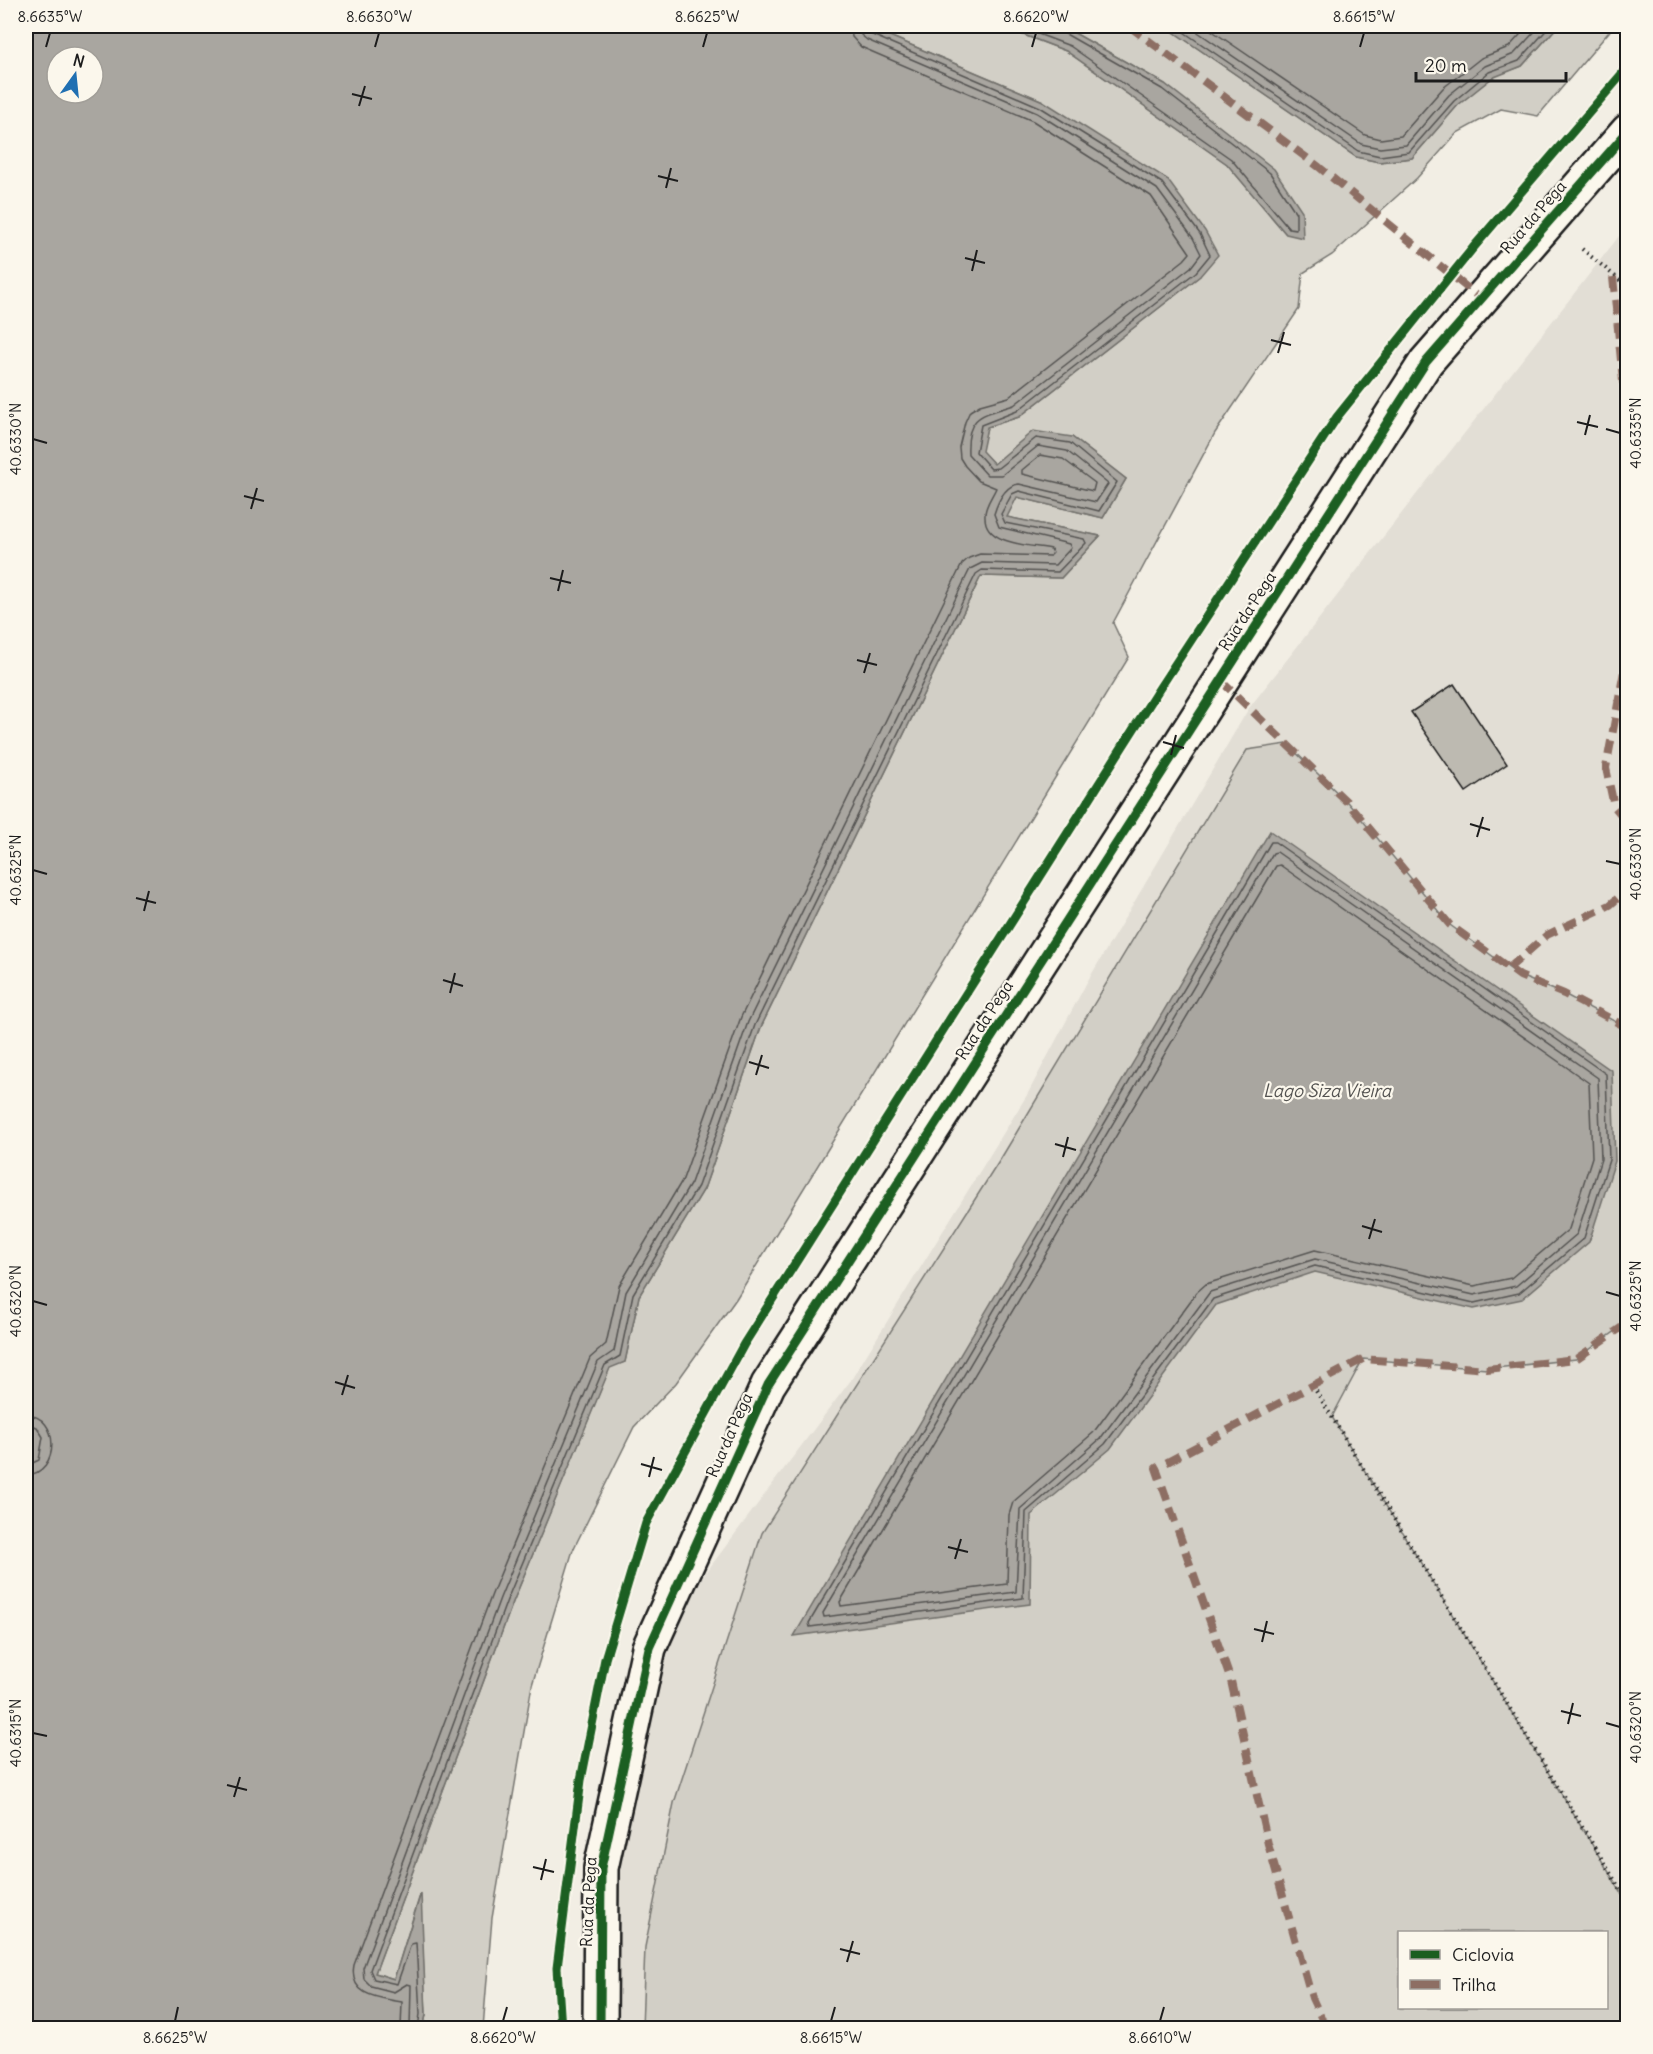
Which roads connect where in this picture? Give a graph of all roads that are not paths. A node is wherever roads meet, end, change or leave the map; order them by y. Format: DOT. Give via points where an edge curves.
graph roads {
  1 [pos="1628,131"];
  2 [pos="600,2028"];
  1 -- 2 [label="street, Rua da Pega" via="1426,362 768,1385 649,1648 601,1868"];
}
